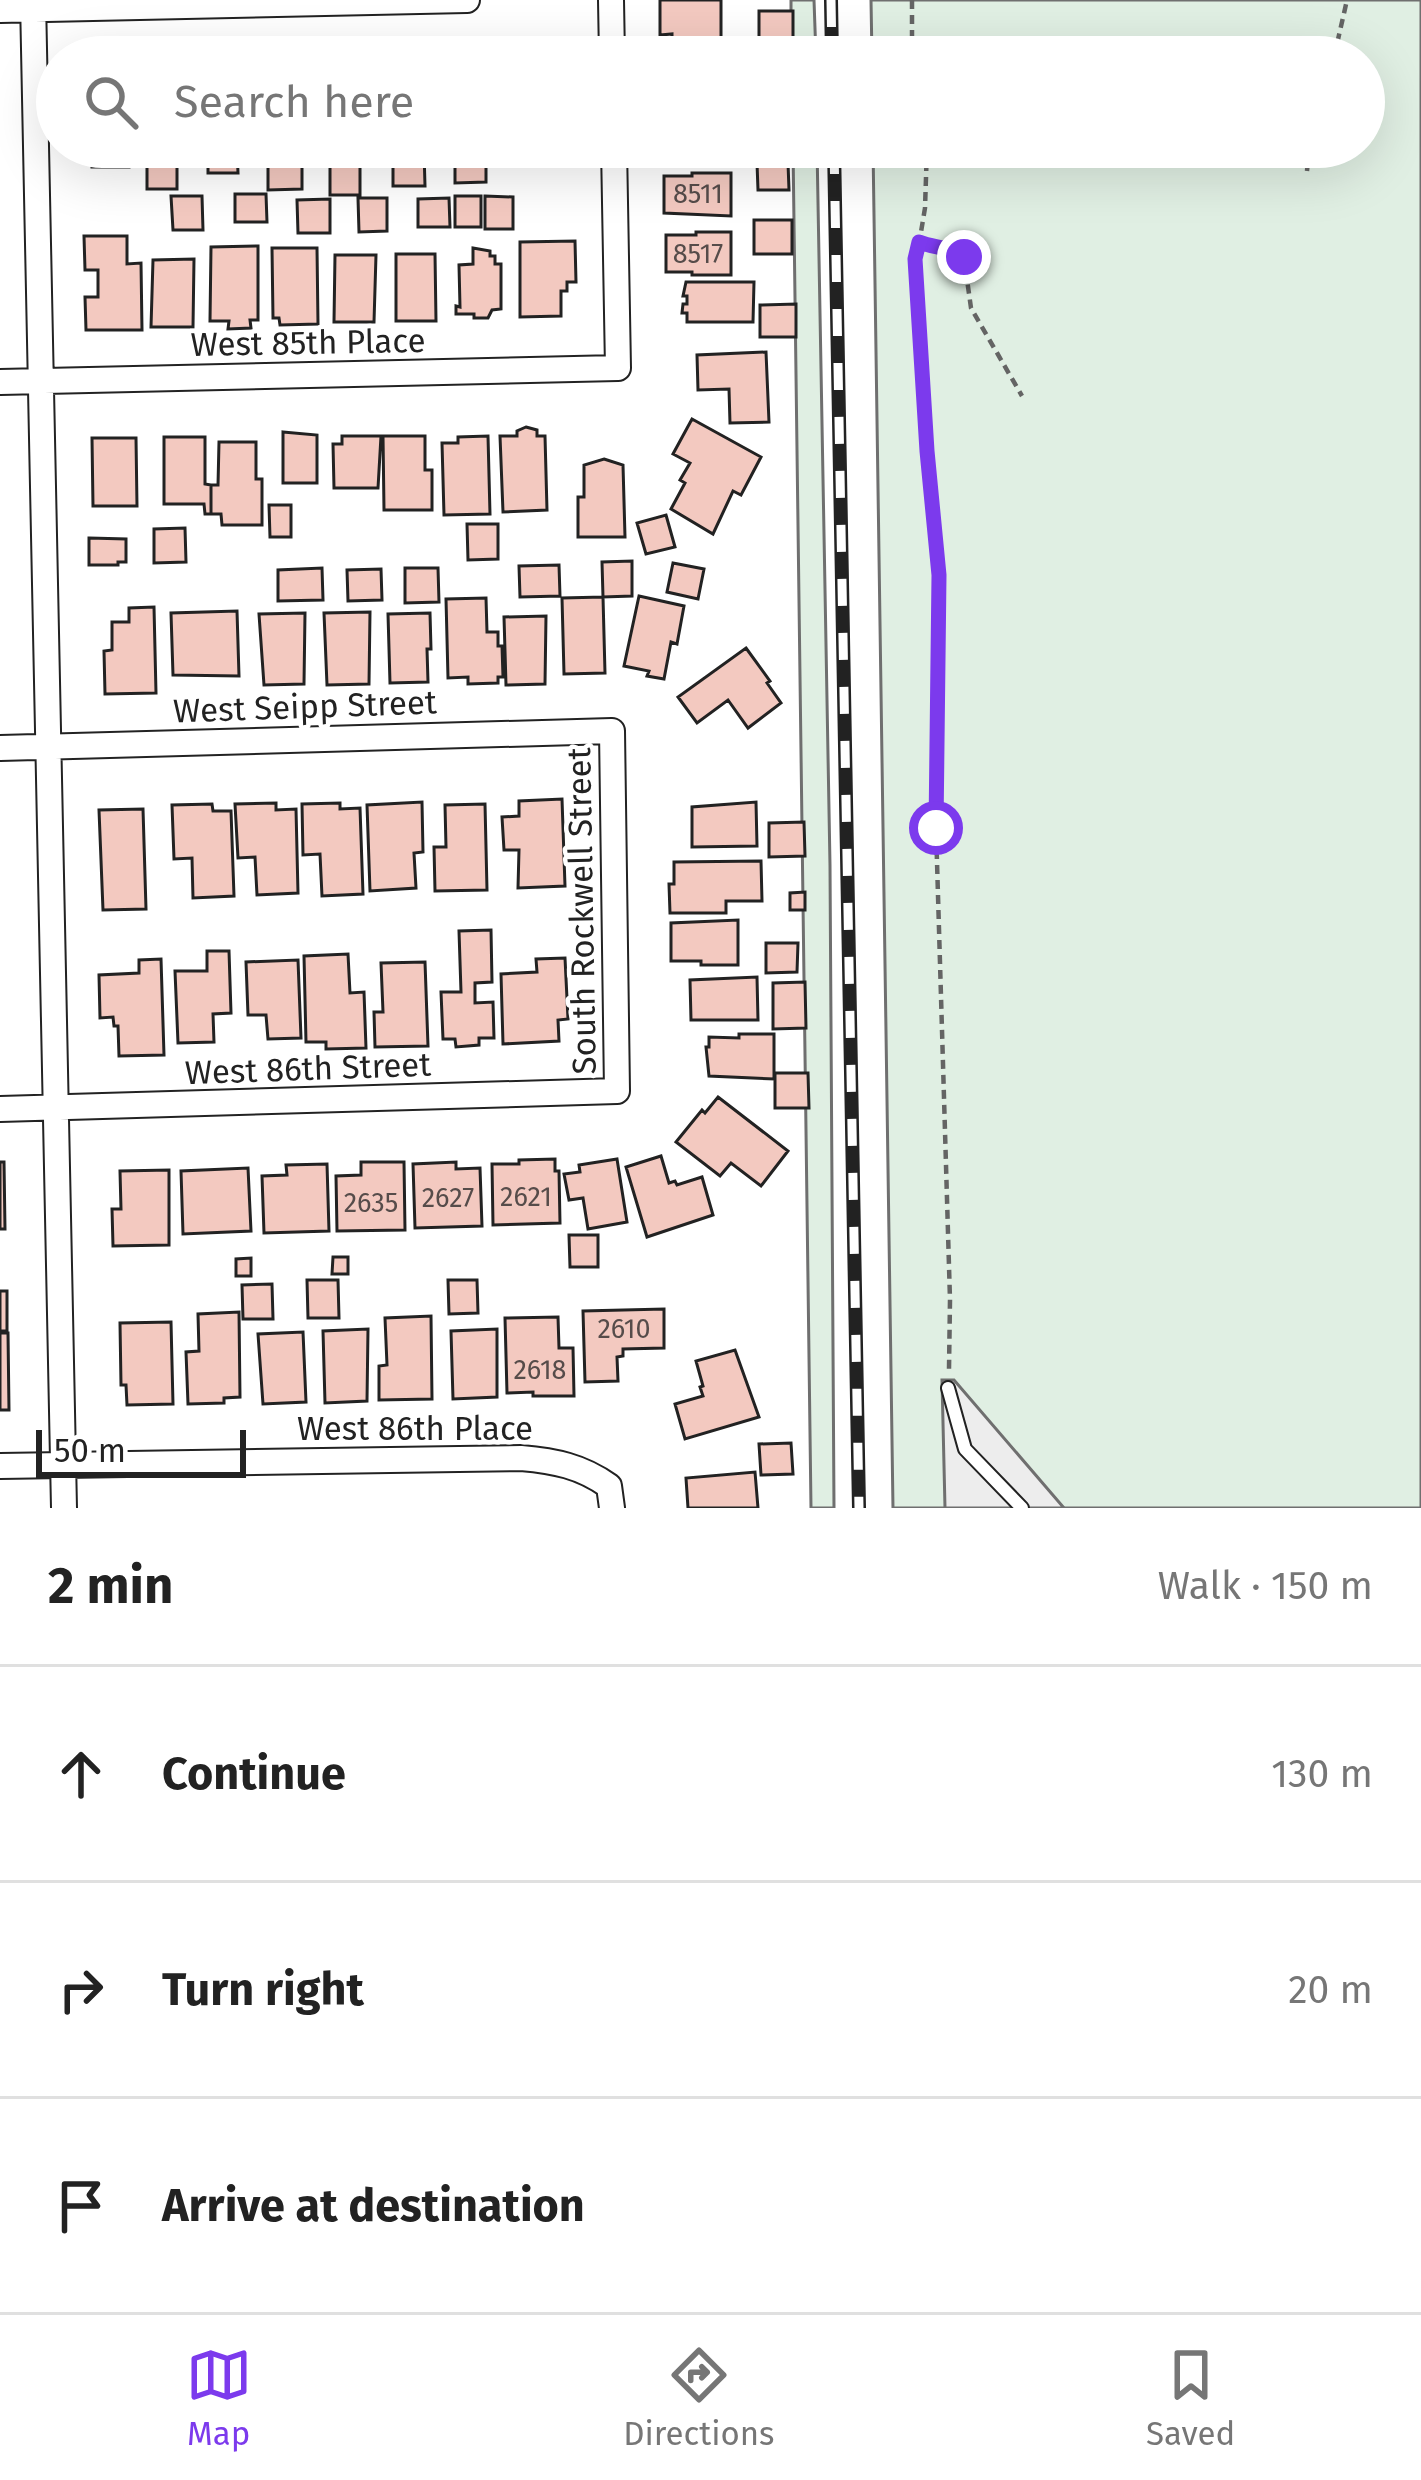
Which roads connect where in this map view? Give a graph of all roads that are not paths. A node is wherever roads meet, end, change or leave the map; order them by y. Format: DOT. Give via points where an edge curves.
graph roads {
  1 [pos="467,0"];
  2 [pos="611,0"];
  3 [pos="33,4"];
  4 [pos="0,10"];
  5 [pos="612,36"];
  6 [pos="36,145"];
  7 [pos="36,168"];
  8 [pos="614,168"];
  9 [pos="41,381"];
  10 [pos="0,382"];
  11 [pos="611,730"];
  12 [pos="48,746"];
  13 [pos="0,748"];
  14 [pos="617,1091"];
  15 [pos="56,1108"];
  16 [pos="0,1109"];
  17 [pos="948,1388"];
  18 [pos="63,1465"];
  19 [pos="0,1466"];
  20 [pos="610,1497"];
  21 [pos="64,1508"];
  22 [pos="1022,1508"];
  1 -- 3 [label="street"];
  2 -- 5 [label="street"];
  3 -- 4 [label="street"];
  3 -- 6 [label="street"];
  7 -- 9 [label="street"];
  8 -- 9 [label="street, West 85th Place" via="618,368"];
  9 -- 10 [label="street, West 85th Place"];
  9 -- 12 [label="street"];
  11 -- 12 [label="street, West Seipp Street"];
  11 -- 14 [label="street, South Rockwell Street"];
  12 -- 13 [label="street, West Seipp Street"];
  12 -- 15 [label="street"];
  14 -- 15 [label="street, West 86th Street"];
  15 -- 16 [label="street, West 86th Street"];
  15 -- 18 [label="street"];
  17 -- 22 [label="lane" via="965,1449"];
  18 -- 19 [label="street, West 86th Place"];
  18 -- 20 [label="street, West 86th Place" via="521,1458 590,1473"];
  18 -- 21 [label="street"];
}
